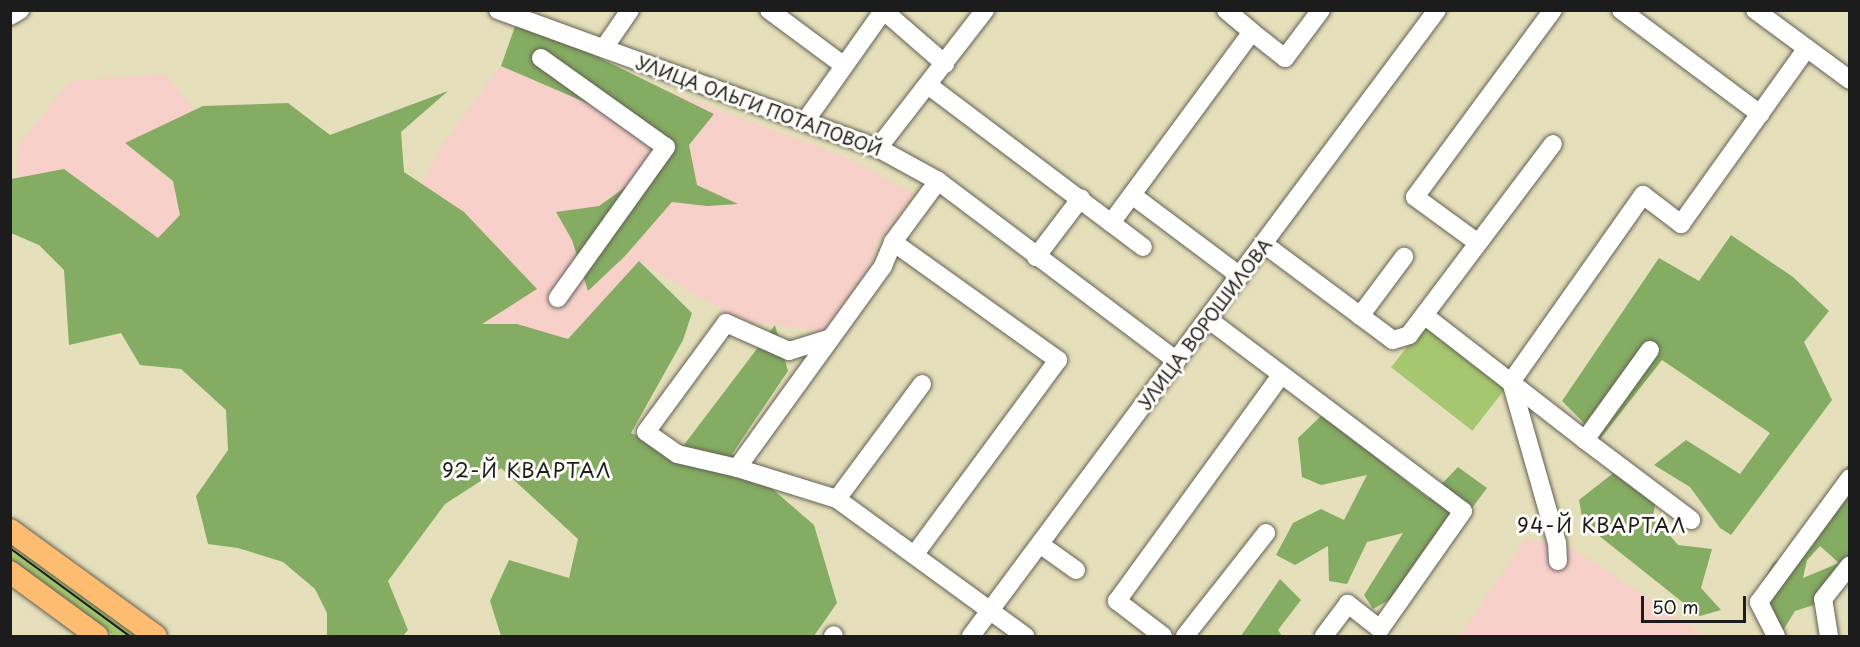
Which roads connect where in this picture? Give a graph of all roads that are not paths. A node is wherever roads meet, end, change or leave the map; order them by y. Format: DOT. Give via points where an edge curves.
graph roads {
  1 [pos="20,10"];
  2 [pos="498,10"];
  3 [pos="630,10"];
  4 [pos="769,10"];
  5 [pos="985,10"];
  6 [pos="1226,10"];
  7 [pos="1321,10"];
  8 [pos="1437,10"];
  9 [pos="1553,10"];
  10 [pos="1621,10"];
  11 [pos="1755,10"];
  12 [pos="884,11"];
  13 [pos="10,16"];
  14 [pos="1252,32"];
  15 [pos="604,48"];
  16 [pos="1807,48"];
  17 [pos="541,58"];
  18 [pos="945,64"];
  19 [pos="843,65"];
  20 [pos="1850,80"];
  21 [pos="928,85"];
  22 [pos="1760,114"];
  23 [pos="806,120"];
  24 [pos="1553,144"];
  25 [pos="878,147"];
  26 [pos="938,181"];
  27 [pos="1132,195"];
  28 [pos="1081,198"];
  29 [pos="1111,224"];
  30 [pos="893,242"];
  31 [pos="1478,243"];
  32 [pos="1264,244"];
  33 [pos="1143,247"];
  34 [pos="1036,257"];
  35 [pos="1404,257"];
  36 [pos="1240,276"];
  37 [pos="558,298"];
  38 [pos="1424,315"];
  39 [pos="1360,316"];
  40 [pos="1208,319"];
  41 [pos="831,338"];
  42 [pos="1650,350"];
  43 [pos="1177,361"];
  44 [pos="1281,375"];
  45 [pos="1511,382"];
  46 [pos="922,384"];
  47 [pos="1585,440"];
  48 [pos="737,468"];
  49 [pos="1850,478"];
  50 [pos="837,499"];
  51 [pos="1691,520"];
  52 [pos="10,530"];
  53 [pos="1266,533"];
  54 [pos="1041,545"];
  55 [pos="915,554"];
  56 [pos="1558,561"];
  57 [pos="1850,565"];
  58 [pos="1076,570"];
  59 [pos="10,572"];
  60 [pos="990,611"];
  61 [pos="97,636"];
  62 [pos="156,636"];
  63 [pos="971,636"];
  64 [pos="1025,636"];
  65 [pos="1163,636"];
  66 [pos="1185,636"];
  67 [pos="1324,636"];
  68 [pos="1776,636"];
  69 [pos="1829,636"];
  1 -- 13 [label="street"];
  2 -- 15 [label="street, УЛИЦА ОЛЬГИ ПОТАПОВОЙ"];
  3 -- 15 [label="street"];
  4 -- 19 [label="street"];
  5 -- 18 [label="street"];
  6 -- 14 [label="street"];
  7 -- 14 [label="street" via="1285,58"];
  8 -- 32 [label="street, УЛИЦА ВОРОШИЛОВА"];
  9 -- 31 [label="street" via="1415,197"];
  10 -- 22 [label="street"];
  11 -- 16 [label="street"];
  12 -- 18 [label="street"];
  12 -- 19 [label="street"];
  14 -- 27 [label="street"];
  15 -- 23 [label="street, УЛИЦА ОЛЬГИ ПОТАПОВОЙ"];
  16 -- 20 [label="street"];
  16 -- 22 [label="street"];
  17 -- 37 [label="street" via="666,147"];
  18 -- 21 [label="street"];
  19 -- 23 [label="street"];
  21 -- 25 [label="street"];
  21 -- 28 [label="street"];
  22 -- 45 [label="street" via="1681,224 1642,195"];
  23 -- 25 [label="street, УЛИЦА ОЛЬГИ ПОТАПОВОЙ"];
  24 -- 31 [label="street"];
  25 -- 26 [label="street, УЛИЦА ОЛЬГИ ПОТАПОВОЙ"];
  26 -- 30 [label="street"];
  26 -- 34 [label="street, УЛИЦА ОЛЬГИ ПОТАПОВОЙ"];
  27 -- 29 [label="street"];
  27 -- 36 [label="street"];
  28 -- 29 [label="street"];
  28 -- 34 [label="street"];
  29 -- 33 [label="street"];
  30 -- 41 [label="street" via="883,266"];
  30 -- 55 [label="street" via="1058,360"];
  31 -- 38 [label="street"];
  32 -- 36 [label="street, УЛИЦА ВОРОШИЛОВА"];
  32 -- 39 [label="street"];
  34 -- 43 [label="street, УЛИЦА ОЛЬГИ ПОТАПОВОЙ"];
  35 -- 39 [label="street"];
  36 -- 40 [label="street, УЛИЦА ВОРОШИЛОВА"];
  38 -- 39 [label="street" via="1409,335 1392,340"];
  38 -- 45 [label="street"];
  40 -- 43 [label="street, УЛИЦА ВОРОШИЛОВА"];
  40 -- 44 [label="street"];
  41 -- 48 [label="street"];
  41 -- 48 [label="street" via="789,351 726,323 646,432 677,454"];
  42 -- 47 [label="street"];
  43 -- 54 [label="street, УЛИЦА ВОРОШИЛОВА"];
  44 -- 65 [label="street" via="1117,601"];
  44 -- 67 [label="street" via="1463,511 1380,629 1348,604"];
  45 -- 47 [label="street"];
  45 -- 56 [label="street" via="1557,543"];
  46 -- 50 [label="street"];
  47 -- 51 [label="street"];
  48 -- 50 [label="street"];
  49 -- 68 [label="street" via="1759,602"];
  50 -- 55 [label="street"];
  52 -- 62 [label="main road"];
  53 -- 66 [label="street"];
  54 -- 58 [label="street"];
  54 -- 60 [label="street, УЛИЦА ВОРОШИЛОВА"];
  55 -- 60 [label="street"];
  57 -- 69 [label="street" via="1823,599"];
  59 -- 61 [label="main road"];
  60 -- 63 [label="street, УЛИЦА ВОРОШИЛОВА"];
  60 -- 64 [label="street"];
}
